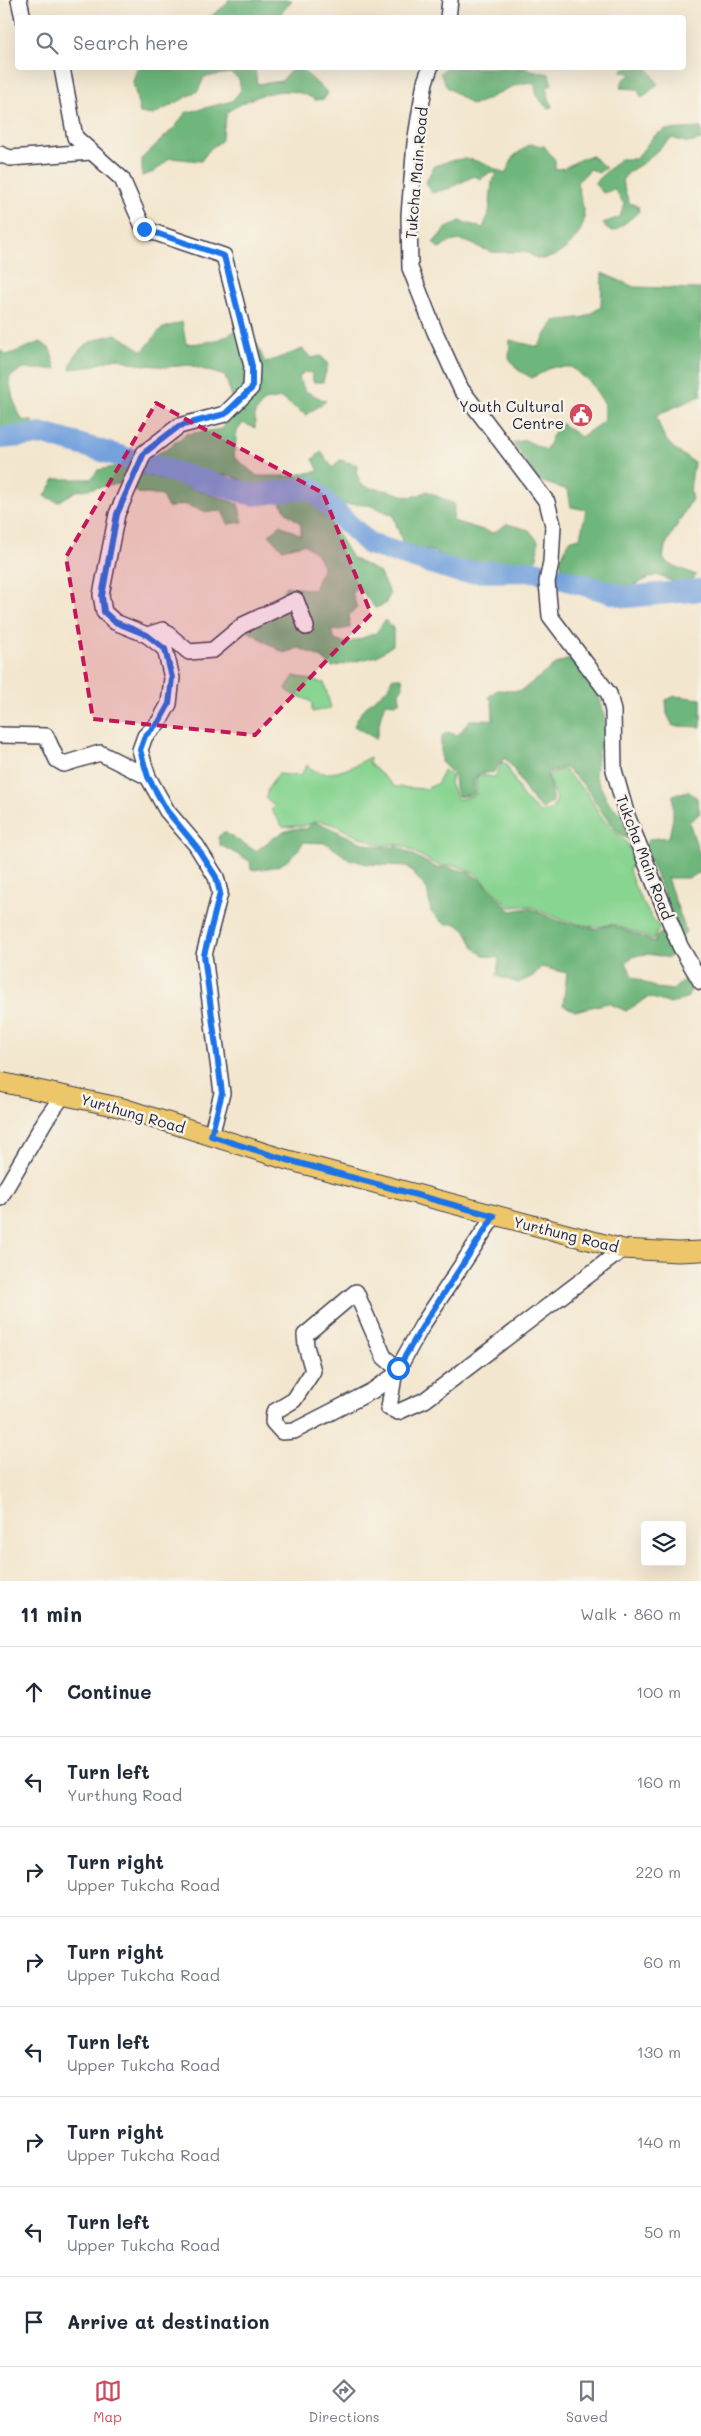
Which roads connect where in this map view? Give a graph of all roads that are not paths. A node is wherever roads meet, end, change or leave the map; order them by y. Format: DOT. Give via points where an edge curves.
graph roads {
  1 [pos="19,0"];
  2 [pos="450,0"];
  3 [pos="22,15"];
  4 [pos="448,15"];
  5 [pos="62,70"];
  6 [pos="429,70"];
  7 [pos="91,152"];
  8 [pos="0,154"];
  9 [pos="306,627"];
  10 [pos="147,635"];
  11 [pos="0,735"];
  12 [pos="148,777"];
  13 [pos="701,982"];
  14 [pos="0,1082"];
  15 [pos="64,1094"];
  16 [pos="211,1136"];
  17 [pos="0,1198"];
  18 [pos="494,1216"];
  19 [pos="623,1248"];
  20 [pos="701,1252"];
  21 [pos="396,1372"];
  1 -- 3 [label="street"];
  2 -- 4 [label="street"];
  5 -- 7 [label="street" via="75,137"];
  6 -- 13 [label="street, Tukcha Main Road" via="415,143 410,268 434,332 461,390 547,502 553,525 547,582 550,616 609,694 613,711 614,770 627,816 680,946"];
  7 -- 8 [label="street" via="10,158"];
  7 -- 10 [label="street" via="122,179 144,229 224,256 252,366 252,388 225,414 179,426 144,453 117,514 102,596 104,612 115,622"];
  9 -- 10 [label="street" via="296,600 243,626 213,650 189,652 163,630"];
  10 -- 12 [label="street" via="165,649 172,678 169,704 159,722 145,736 140,750"];
  11 -- 12 [label="street" via="46,736 57,760 64,764 100,753"];
  12 -- 16 [label="street" via="167,811 216,877 220,893 204,955 222,1093"];
  14 -- 15 [label="main road, Yurthung Road"];
  15 -- 16 [label="main road, Yurthung Road" via="123,1108"];
  15 -- 17 [label="street"];
  16 -- 18 [label="main road, Yurthung Road"];
  18 -- 19 [label="main road, Yurthung Road"];
  18 -- 21 [label="street"];
  19 -- 20 [label="main road, Yurthung Road"];
  19 -- 21 [label="street" via="425,1400 398,1412 389,1408"];
  21 -- 21 [label="street" via="372,1391 294,1431 282,1432 273,1422 274,1412 294,1400 313,1371 305,1335 356,1292 384,1357"];
}
